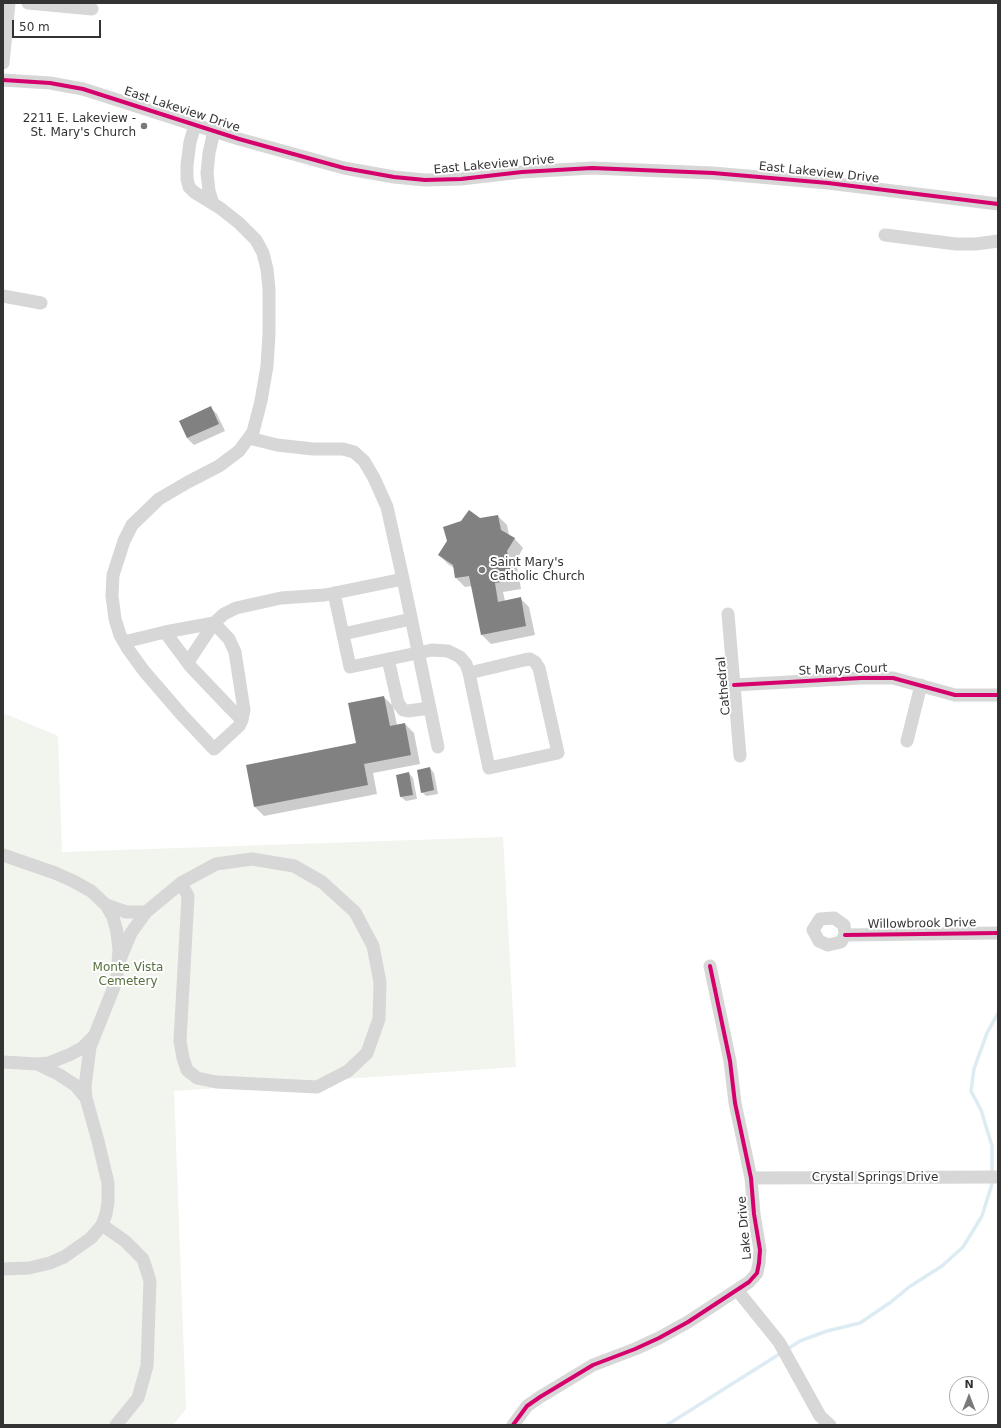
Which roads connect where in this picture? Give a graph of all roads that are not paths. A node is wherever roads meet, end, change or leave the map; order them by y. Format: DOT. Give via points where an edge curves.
graph roads {
  1 [pos="9,3"];
  2 [pos="28,3"];
  3 [pos="92,9"];
  4 [pos="3,63"];
  5 [pos="3,80"];
  6 [pos="195,125"];
  7 [pos="214,131"];
  8 [pos="213,204"];
  9 [pos="998,204"];
  10 [pos="885,235"];
  11 [pos="998,241"];
  12 [pos="3,296"];
  13 [pos="41,303"];
  14 [pos="249,438"];
  15 [pos="404,579"];
  16 [pos="334,593"];
  17 [pos="728,614"];
  18 [pos="412,619"];
  19 [pos="214,622"];
  20 [pos="165,632"];
  21 [pos="343,634"];
  22 [pos="124,642"];
  23 [pos="418,652"];
  24 [pos="388,659"];
  25 [pos="188,662"];
  26 [pos="469,673"];
  27 [pos="734,685"];
  28 [pos="921,685"];
  29 [pos="998,695"];
  30 [pos="430,708"];
  31 [pos="242,720"];
  32 [pos="907,741"];
  33 [pos="438,747"];
  34 [pos="740,756"];
  35 [pos="3,855"];
  36 [pos="181,883"];
  37 [pos="106,905"];
  38 [pos="146,912"];
  39 [pos="998,933"];
  40 [pos="845,935"];
  41 [pos="118,962"];
  42 [pos="710,966"];
  43 [pos="93,1037"];
  44 [pos="3,1062"];
  45 [pos="37,1064"];
  46 [pos="86,1098"];
  47 [pos="998,1177"];
  48 [pos="751,1178"];
  49 [pos="102,1225"];
  50 [pos="3,1269"];
  51 [pos="738,1290"];
  52 [pos="116,1425"];
  53 [pos="513,1425"];
  54 [pos="830,1425"];
  1 -- 4 [label="street"];
  2 -- 3 [label="street"];
  5 -- 6 [label="street, East Lakeview Drive" via="50,83 83,89"];
  6 -- 7 [label="street, East Lakeview Drive"];
  6 -- 8 [label="street" via="188,155 187,179 194,192"];
  7 -- 8 [label="street" via="207,173"];
  7 -- 9 [label="street, East Lakeview Drive" via="344,168 425,180 600,168 713,173 805,181"];
  8 -- 14 [label="street" via="239,223 256,240 267,269 267,366 261,401"];
  10 -- 11 [label="street" via="956,244"];
  12 -- 13 [label="street"];
  14 -- 15 [label="street" via="277,445 343,449 354,452 364,461 387,507"];
  14 -- 22 [label="street" via="239,451 219,466 159,500 132,525 113,575 115,619"];
  15 -- 16 [label="street"];
  15 -- 18 [label="street"];
  16 -- 19 [label="street" via="281,598 236,608"];
  16 -- 21 [label="street"];
  17 -- 27 [label="street, Cathedral"];
  18 -- 21 [label="street"];
  18 -- 23 [label="street"];
  19 -- 20 [label="street"];
  19 -- 25 [label="street"];
  19 -- 31 [label="street" via="235,652 244,710"];
  20 -- 22 [label="street"];
  20 -- 25 [label="street"];
  21 -- 24 [label="street" via="350,667"];
  22 -- 31 [label="street" via="144,671 214,749 239,726"];
  23 -- 24 [label="street"];
  23 -- 26 [label="street" via="448,651 460,657"];
  23 -- 30 [label="street"];
  24 -- 30 [label="street" via="401,707 408,711"];
  25 -- 31 [label="street"];
  26 -- 26 [label="street" via="489,768 558,753 539,668 535,662 530,659"];
  27 -- 28 [label="street, St Marys Court" via="893,678"];
  27 -- 34 [label="street, Cathedral"];
  28 -- 29 [label="street, St Marys Court" via="955,695"];
  28 -- 32 [label="street"];
  30 -- 33 [label="street"];
  35 -- 37 [label="street" via="73,881 91,891"];
  36 -- 36 [label="street" via="216,864 252,859 294,866 322,882 355,912 373,946 380,982 379,1019 367,1053 348,1071 317,1087 216,1082 197,1078 187,1070 180,1041 188,896"];
  36 -- 38 [label="street"];
  37 -- 38 [label="street" via="126,912"];
  37 -- 41 [label="street" via="116,925"];
  38 -- 41 [label="street" via="130,933"];
  39 -- 40 [label="street, Willowbrook Drive"];
  41 -- 43 [label="street" via="110,999"];
  42 -- 48 [label="street, Lake Drive"];
  43 -- 45 [label="street" via="71,1054 49,1063"];
  43 -- 46 [label="street" via="86,1073"];
  44 -- 45 [label="street"];
  45 -- 46 [label="street" via="75,1085"];
  46 -- 49 [label="street" via="108,1183 108,1202"];
  47 -- 48 [label="street, Crystal Springs Drive"];
  48 -- 51 [label="street, Lake Drive" via="760,1250 759,1263 757,1273"];
  49 -- 50 [label="street" via="91,1238 64,1257 29,1268"];
  49 -- 52 [label="street" via="125,1241 143,1259 150,1281 147,1366 138,1398"];
  51 -- 53 [label="street, Lake Drive" via="659,1338 593,1365 527,1406"];
  51 -- 54 [label="street" via="779,1342 820,1416"];
}
